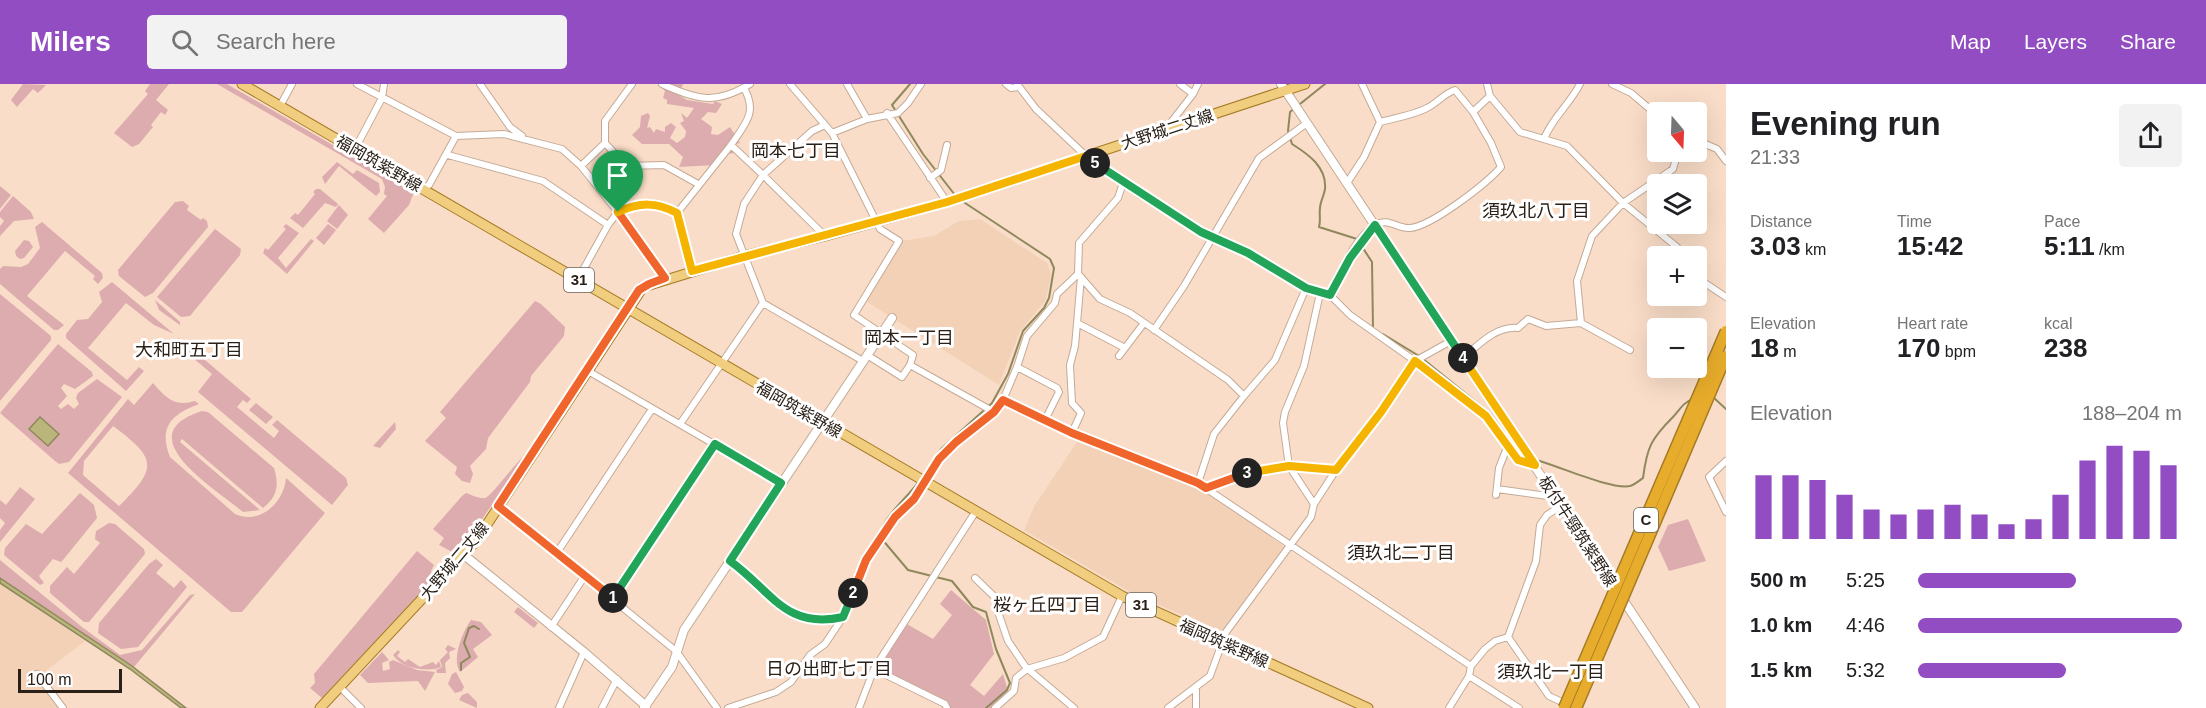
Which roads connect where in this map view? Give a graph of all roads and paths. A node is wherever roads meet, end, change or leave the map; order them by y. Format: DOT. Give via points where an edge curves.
graph roads {
  1 [pos="242,84"];
  2 [pos="292,84"];
  3 [pos="357,84"];
  4 [pos="384,84"];
  5 [pos="480,84"];
  6 [pos="632,84"];
  7 [pos="662,84"];
  8 [pos="790,84"];
  9 [pos="847,84"];
  10 [pos="921,84"];
  11 [pos="1006,84"];
  12 [pos="1180,84"];
  13 [pos="1198,84"];
  14 [pos="1305,84"];
  15 [pos="1362,84"];
  16 [pos="1487,84"];
  17 [pos="1580,84"];
  18 [pos="1612,84"];
  19 [pos="1018,85"];
  20 [pos="747,86"];
  21 [pos="1284,87"];
  22 [pos="1193,94"];
  23 [pos="1490,96"];
  24 [pos="382,98"];
  25 [pos="280,106"];
  26 [pos="1647,107"];
  27 [pos="1473,112"];
  28 [pos="887,113"];
  29 [pos="867,119"];
  30 [pos="1380,122"];
  31 [pos="1307,123"];
  32 [pos="825,125"];
  33 [pos="1172,128"];
  34 [pos="832,133"];
  35 [pos="456,136"];
  36 [pos="522,136"];
  37 [pos="1544,139"];
  38 [pos="605,143"];
  39 [pos="1707,144"];
  40 [pos="731,145"];
  41 [pos="947,145"];
  42 [pos="355,149"];
  43 [pos="448,155"];
  44 [pos="1086,156"];
  45 [pos="1726,161"];
  46 [pos="1675,162"];
  47 [pos="581,166"];
  48 [pos="763,175"];
  49 [pos="930,178"];
  50 [pos="1123,183"];
  51 [pos="1347,183"];
  52 [pos="698,184"];
  53 [pos="422,188"];
  54 [pos="947,202"];
  55 [pos="1623,203"];
  56 [pos="618,212"];
  57 [pos="677,213"];
  58 [pos="876,222"];
  59 [pos="608,225"];
  60 [pos="1375,225"];
  61 [pos="825,236"];
  62 [pos="1212,236"];
  63 [pos="1676,246"];
  64 [pos="744,256"];
  65 [pos="692,271"];
  66 [pos="1079,275"];
  67 [pos="665,278"];
  68 [pos="579,279"];
  69 [pos="1707,284"];
  70 [pos="1306,288"];
  71 [pos="1320,293"];
  72 [pos="1330,295"];
  73 [pos="1726,297"];
  74 [pos="763,303"];
  75 [pos="628,308"];
  76 [pos="892,318"];
  77 [pos="1077,323"];
  78 [pos="1144,323"];
  79 [pos="1581,323"];
  80 [pos="1154,330"];
  81 [pos="1726,331"];
  82 [pos="881,334"];
  83 [pos="1451,341"];
  84 [pos="1125,348"];
  85 [pos="1630,350"];
  86 [pos="1119,356"];
  87 [pos="1726,356"];
  88 [pos="865,358"];
  89 [pos="1463,358"];
  90 [pos="1415,361"];
  91 [pos="721,364"];
  92 [pos="910,365"];
  93 [pos="1017,367"];
  94 [pos="588,371"];
  95 [pos="1708,374"];
  96 [pos="1726,382"];
  97 [pos="1244,396"];
  98 [pos="1003,400"];
  99 [pos="652,409"];
  100 [pos="994,412"];
  101 [pos="1045,420"];
  102 [pos="821,423"];
  103 [pos="680,424"];
  104 [pos="1072,433"];
  105 [pos="715,444"];
  106 [pos="1508,445"];
  107 [pos="1726,461"];
  108 [pos="1535,465"];
  109 [pos="1289,466"];
  110 [pos="1336,470"];
  111 [pos="922,480"];
  112 [pos="781,483"];
  113 [pos="1198,483"];
  114 [pos="1206,488"];
  115 [pos="1556,497"];
  116 [pos="1314,504"];
  117 [pos="1562,505"];
  118 [pos="498,506"];
  119 [pos="976,511"];
  120 [pos="1726,512"];
  121 [pos="1290,545"];
  122 [pos="556,554"];
  123 [pos="464,555"];
  124 [pos="730,561"];
  125 [pos="584,578"];
  126 [pos="975,578"];
  127 [pos="1122,596"];
  128 [pos="612,598"];
  129 [pos="843,617"];
  130 [pos="551,627"];
  131 [pos="1508,637"];
  132 [pos="1222,641"];
  133 [pos="676,651"];
  134 [pos="584,652"];
  135 [pos="1471,666"];
  136 [pos="874,669"];
  137 [pos="1028,669"];
  138 [pos="38,674"];
  139 [pos="1469,676"];
  140 [pos="616,679"];
  141 [pos="340,687"];
  142 [pos="1196,689"];
  143 [pos="1564,706"];
  144 [pos="646,707"];
  145 [pos="63,708"];
  146 [pos="320,708"];
  147 [pos="361,708"];
  148 [pos="559,708"];
  149 [pos="602,708"];
  150 [pos="717,708"];
  151 [pos="728,708"];
  152 [pos="859,708"];
  153 [pos="947,708"];
  154 [pos="995,708"];
  155 [pos="1074,708"];
  156 [pos="1168,708"];
  157 [pos="1196,708"];
  158 [pos="1368,708"];
  159 [pos="1449,708"];
  160 [pos="1519,708"];
  161 [pos="1576,708"];
  162 [pos="1695,708"];
  1 -- 25 [label="main road, 福岡筑紫野線 / 31"];
  2 -- 25 [label="street"];
  3 -- 24 [label="street"];
  4 -- 24 [label="street"];
  5 -- 36 [label="street" via="510,127"];
  6 -- 38 [label="street" via="605,121"];
  7 -- 20 [label="street" via="703,99 720,99"];
  8 -- 32 [label="street"];
  9 -- 29 [label="street"];
  10 -- 28 [label="street" via="898,113"];
  11 -- 19 [label="street" via="1011,88"];
  12 -- 22 [label="street"];
  13 -- 22 [label="street"];
  14 -- 21 [label="main road, 大野城二丈線"];
  15 -- 30 [label="street"];
  16 -- 23 [label="street"];
  17 -- 37 [label="street" via="1567,108 1550,124"];
  18 -- 26 [label="street"];
  19 -- 44 [label="street" via="1036,109"];
  20 -- 40 [label="street" via="749,118"];
  21 -- 31 [label="main road, 板付牛頸筑紫野線"];
  21 -- 33 [label="main road, 大野城二丈線"];
  22 -- 33 [label="street" via="1172,121"];
  23 -- 27 [label="street"];
  23 -- 37 [label="street" via="1520,132"];
  24 -- 35 [label="street"];
  24 -- 42 [label="street"];
  25 -- 42 [label="main road, 福岡筑紫野線 / 31"];
  27 -- 30 [label="street" via="1455,90 1443,94 1425,110"];
  27 -- 60 [label="street" via="1501,167 1485,185 1447,212 1410,228 1386,221"];
  28 -- 29 [label="street"];
  28 -- 49 [label="street"];
  29 -- 34 [label="street"];
  30 -- 51 [label="street"];
  31 -- 51 [label="main road, 板付牛頸筑紫野線"];
  31 -- 62 [label="street" via="1259,158"];
  32 -- 34 [label="street"];
  32 -- 48 [label="street" via="812,131"];
  33 -- 44 [label="main road, 大野城二丈線"];
  34 -- 58 [label="street"];
  35 -- 36 [label="street"];
  35 -- 43 [label="street"];
  36 -- 47 [label="street" via="562,149"];
  37 -- 55 [label="street" via="1567,146"];
  38 -- 47 [label="street"];
  38 -- 52 [label="street" via="626,166 664,165"];
  39 -- 45 [label="street" via="1718,149"];
  40 -- 48 [label="street"];
  40 -- 52 [label="street"];
  41 -- 49 [label="street" via="941,170"];
  42 -- 53 [label="main road, 福岡筑紫野線 / 31"];
  43 -- 53 [label="street" via="429,185"];
  43 -- 59 [label="street" via="543,181"];
  44 -- 50 [label="street"];
  44 -- 54 [label="main road, 大野城二丈線"];
  46 -- 55 [label="street" via="1673,169"];
  47 -- 56 [label="street"];
  48 -- 61 [label="street"];
  48 -- 64 [label="street" via="738,221 736,234"];
  49 -- 54 [label="street"];
  50 -- 62 [label="street"];
  50 -- 66 [label="street" via="1118,198 1079,243"];
  51 -- 60 [label="main road, 板付牛頸筑紫野線"];
  52 -- 57 [label="street"];
  53 -- 68 [label="main road, 福岡筑紫野線 / 31"];
  54 -- 58 [label="main road, 大野城二丈線"];
  55 -- 63 [label="street"];
  55 -- 79 [label="street" via="1592,236 1577,281"];
  56 -- 57 [label="street" via="649,203"];
  56 -- 59 [label="street"];
  56 -- 67 [label="street"];
  57 -- 65 [label="street"];
  58 -- 61 [label="main road, 大野城二丈線"];
  58 -- 82 [label="street" via="899,241 854,315"];
  59 -- 68 [label="street"];
  60 -- 72 [label="street" via="1350,258"];
  60 -- 83 [label="main road, 板付牛頸筑紫野線"];
  61 -- 64 [label="main road, 大野城二丈線"];
  62 -- 70 [label="street"];
  62 -- 80 [label="street"];
  64 -- 65 [label="main road, 大野城二丈線"];
  64 -- 74 [label="street"];
  65 -- 67 [label="main road, 大野城二丈線"];
  66 -- 77 [label="street"];
  66 -- 78 [label="street" via="1100,299"];
  66 -- 93 [label="street" via="1057,294 1055,303 1027,336"];
  67 -- 75 [label="main road, 大野城二丈線" via="643,287"];
  68 -- 75 [label="main road, 福岡筑紫野線 / 31"];
  69 -- 73 [label="street"];
  70 -- 71 [label="street"];
  70 -- 97 [label="street" via="1275,360"];
  71 -- 72 [label="street"];
  71 -- 109 [label="street" via="1304,366 1285,411"];
  72 -- 90 [label="street" via="1350,315"];
  74 -- 88 [label="street"];
  74 -- 91 [label="street"];
  75 -- 91 [label="main road, 福岡筑紫野線 / 31"];
  75 -- 94 [label="main road, 大野城二丈線"];
  76 -- 82 [label="main road"];
  77 -- 84 [label="street"];
  77 -- 104 [label="street" via="1070,365 1072,403 1081,413"];
  78 -- 80 [label="street"];
  78 -- 84 [label="street"];
  79 -- 85 [label="street"];
  79 -- 89 [label="street" via="1546,326 1528,319 1518,328 1505,327 1493,334"];
  80 -- 97 [label="street" via="1228,380"];
  81 -- 143 [label="highway, C, bridge"];
  82 -- 88 [label="main road"];
  82 -- 92 [label="street" via="913,355"];
  83 -- 89 [label="main road, 板付牛頸筑紫野線"];
  83 -- 90 [label="street"];
  84 -- 86 [label="street"];
  87 -- 161 [label="highway, C, bridge"];
  88 -- 92 [label="street" via="902,377"];
  88 -- 102 [label="main road"];
  89 -- 108 [label="main road, 板付牛頸筑紫野線"];
  90 -- 106 [label="street" via="1486,416"];
  90 -- 110 [label="street"];
  91 -- 102 [label="main road, 福岡筑紫野線 / 31"];
  91 -- 103 [label="street"];
  92 -- 100 [label="street"];
  93 -- 98 [label="street"];
  93 -- 101 [label="street" via="1057,388 1059,393"];
  94 -- 99 [label="street"];
  94 -- 118 [label="main road, 大野城二丈線"];
  95 -- 96 [label="main road"];
  97 -- 113 [label="street" via="1214,434"];
  98 -- 100 [label="street"];
  98 -- 101 [label="street"];
  99 -- 103 [label="street"];
  99 -- 122 [label="street"];
  100 -- 111 [label="street" via="956,442"];
  101 -- 104 [label="street"];
  102 -- 111 [label="main road, 福岡筑紫野線 / 31"];
  102 -- 112 [label="main road"];
  103 -- 105 [label="street"];
  104 -- 113 [label="street"];
  105 -- 112 [label="street"];
  105 -- 128 [label="street"];
  106 -- 108 [label="street" via="1518,460"];
  106 -- 115 [label="street" via="1499,468 1497,492"];
  107 -- 120 [label="street" via="1709,477"];
  108 -- 115 [label="main road, 板付牛頸筑紫野線"];
  109 -- 110 [label="street"];
  109 -- 114 [label="street" via="1237,475"];
  109 -- 116 [label="street"];
  110 -- 116 [label="street"];
  111 -- 119 [label="main road, 福岡筑紫野線 / 31"];
  111 -- 129 [label="street" via="914,499 895,517 866,560"];
  112 -- 124 [label="main road"];
  113 -- 114 [label="street"];
  114 -- 121 [label="street"];
  115 -- 117 [label="main road, 板付牛頸筑紫野線"];
  116 -- 121 [label="street" via="1311,518"];
  117 -- 131 [label="street" via="1540,525 1536,561"];
  117 -- 162 [label="main road, 板付牛頸筑紫野線"];
  118 -- 122 [label="street"];
  118 -- 123 [label="main road, 大野城二丈線"];
  119 -- 127 [label="main road, 福岡筑紫野線 / 31"];
  119 -- 136 [label="street"];
  121 -- 132 [label="street"];
  121 -- 135 [label="street"];
  122 -- 125 [label="street"];
  123 -- 130 [label="main road"];
  123 -- 141 [label="main road, 大野城二丈線"];
  124 -- 129 [label="street" via="753,577 788,613 816,621"];
  124 -- 133 [label="main road" via="684,630"];
  125 -- 128 [label="street"];
  125 -- 130 [label="street"];
  126 -- 137 [label="street" via="1001,603 997,609 1008,641"];
  127 -- 132 [label="main road, 福岡筑紫野線 / 31"];
  127 -- 137 [label="street" via="1103,637 1064,658"];
  128 -- 133 [label="street"];
  129 -- 151 [label="street" via="791,682 777,692"];
  130 -- 134 [label="main road"];
  131 -- 135 [label="street" via="1495,641"];
  131 -- 143 [label="street" via="1550,696"];
  132 -- 142 [label="street" via="1210,676"];
  132 -- 158 [label="main road, 福岡筑紫野線 / 31"];
  133 -- 144 [label="main road" via="672,667"];
  133 -- 150 [label="street"];
  134 -- 140 [label="main road"];
  134 -- 148 [label="street"];
  135 -- 139 [label="street"];
  136 -- 152 [label="street"];
  136 -- 153 [label="street"];
  137 -- 154 [label="street" via="1016,678 1014,691"];
  137 -- 155 [label="street"];
  138 -- 145 [label="street"];
  139 -- 159 [label="street"];
  139 -- 160 [label="street"];
  140 -- 144 [label="main road"];
  140 -- 149 [label="street"];
  141 -- 146 [label="main road, 大野城二丈線"];
  141 -- 147 [label="street"];
  142 -- 156 [label="street"];
  142 -- 157 [label="street"];
}
